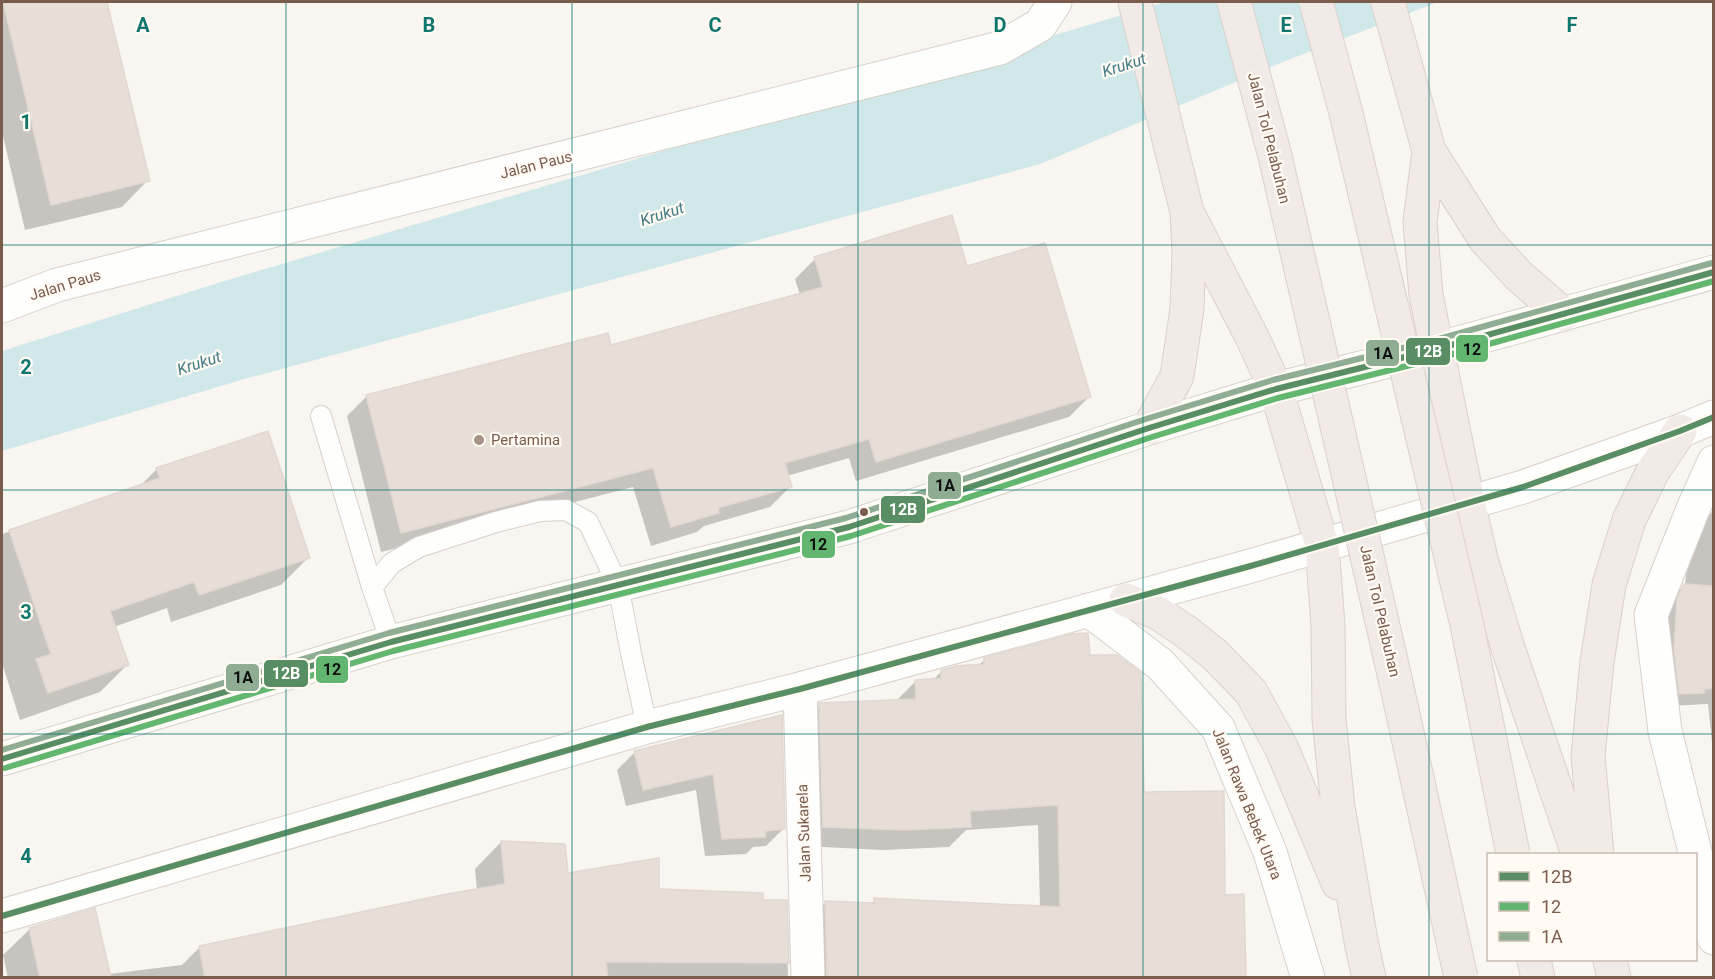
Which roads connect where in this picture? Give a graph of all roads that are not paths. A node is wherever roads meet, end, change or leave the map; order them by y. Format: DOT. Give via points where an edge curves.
graph roads {
  1 [pos="1055,2"];
  2 [pos="1135,2"];
  3 [pos="1234,2"];
  4 [pos="1316,2"];
  5 [pos="1388,2"];
  6 [pos="1425,137"];
  7 [pos="1184,197"];
  8 [pos="1713,272"];
  9 [pos="2,306"];
  10 [pos="1563,314"];
  11 [pos="1437,350"];
  12 [pos="1276,389"];
  13 [pos="321,416"];
  14 [pos="1713,417"];
  15 [pos="1149,428"];
  16 [pos="1680,431"];
  17 [pos="1713,462"];
  18 [pos="1468,502"];
  19 [pos="1322,545"];
  20 [pos="618,585"];
  21 [pos="372,587"];
  22 [pos="1126,600"];
  23 [pos="1089,610"];
  24 [pos="391,642"];
  25 [pos="800,688"];
  26 [pos="647,727"];
  27 [pos="2,759"];
  28 [pos="1514,853"];
  29 [pos="1577,853"];
  30 [pos="1597,853"];
  31 [pos="1695,853"];
  32 [pos="1697,860"];
  33 [pos="2,916"];
  34 [pos="1713,938"];
  35 [pos="1361,941"];
  36 [pos="1534,961"];
  37 [pos="1610,961"];
  38 [pos="808,978"];
  39 [pos="1308,978"];
  40 [pos="1370,978"];
  41 [pos="1461,978"];
  42 [pos="1538,978"];
  43 [pos="1614,978"];
  1 -- 9 [label="main road, Jalan Paus" via="1040,25 1000,48 69,282"];
  2 -- 7 [label="highway"];
  3 -- 41 [label="highway, Jalan Tol Pelabuhan, bridge" via="1275,156"];
  4 -- 28 [label="highway, bridge" via="1345,109 1467,626"];
  5 -- 6 [label="highway"];
  6 -- 10 [label="highway" via="1485,239 1519,276"];
  6 -- 11 [label="highway" via="1420,222 1426,295"];
  7 -- 12 [label="highway"];
  7 -- 15 [label="highway" via="1189,252 1187,309 1177,376"];
  8 -- 10 [label="main road"];
  10 -- 11 [label="main road"];
  11 -- 12 [label="main road"];
  11 -- 18 [label="highway"];
  12 -- 15 [label="main road"];
  12 -- 19 [label="highway"];
  13 -- 21 [label="lane"];
  14 -- 16 [label="main road"];
  15 -- 20 [label="main road" via="849,527"];
  16 -- 18 [label="main road" via="1523,487"];
  16 -- 30 [label="highway" via="1653,471 1629,520 1609,585 1588,756"];
  17 -- 31 [label="main road" via="1651,615 1665,731"];
  18 -- 19 [label="main road"];
  18 -- 29 [label="highway" via="1508,648"];
  19 -- 22 [label="main road"];
  19 -- 35 [label="highway" via="1329,719 1338,807"];
  20 -- 21 [label="lane" via="588,522 566,510 540,511 496,522 419,547 392,563"];
  20 -- 24 [label="main road"];
  20 -- 26 [label="lane"];
  21 -- 24 [label="lane"];
  22 -- 23 [label="main road"];
  22 -- 35 [label="highway" via="1158,613 1185,631 1251,692 1282,748"];
  23 -- 25 [label="main road"];
  23 -- 39 [label="main road, Jalan Rawa Bebek Utara" via="1160,664 1218,728 1270,852"];
  24 -- 27 [label="main road"];
  25 -- 26 [label="main road"];
  25 -- 38 [label="main road, Jalan Sukarela"];
  26 -- 33 [label="main road"];
  32 -- 34 [label="main road"];
  35 -- 40 [label="highway"];
  36 -- 42 [label="highway"];
  37 -- 43 [label="highway"];
}
